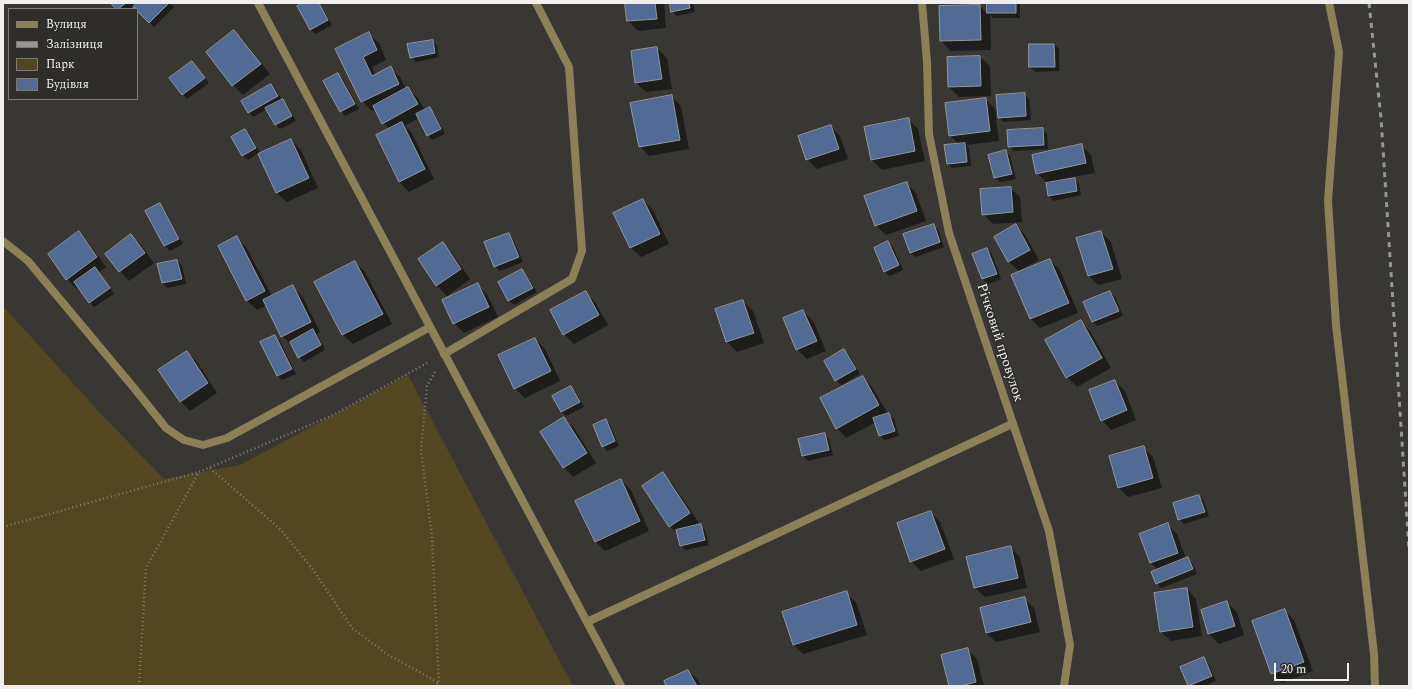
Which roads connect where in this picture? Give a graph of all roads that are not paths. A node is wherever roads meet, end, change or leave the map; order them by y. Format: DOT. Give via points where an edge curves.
graph roads {
  1 [pos="258,3"];
  2 [pos="536,3"];
  3 [pos="922,3"];
  4 [pos="1329,3"];
  5 [pos="3,242"];
  6 [pos="430,327"];
  7 [pos="444,354"];
  8 [pos="1012,424"];
  9 [pos="587,622"];
  10 [pos="621,686"];
  11 [pos="1064,686"];
  12 [pos="1375,686"];
  1 -- 6 [label="street"];
  2 -- 7 [label="street" via="569,66 582,251 572,279"];
  3 -- 8 [label="street, Річковий провулок" via="929,134 949,234"];
  4 -- 12 [label="street" via="1339,52 1328,201 1334,302 1374,654"];
  5 -- 6 [label="street" via="28,261 166,428 184,440 203,444 227,438"];
  6 -- 7 [label="street"];
  7 -- 9 [label="street"];
  8 -- 9 [label="street"];
  8 -- 11 [label="street, Річковий провулок" via="1049,531 1070,645"];
  9 -- 10 [label="street"];
}
